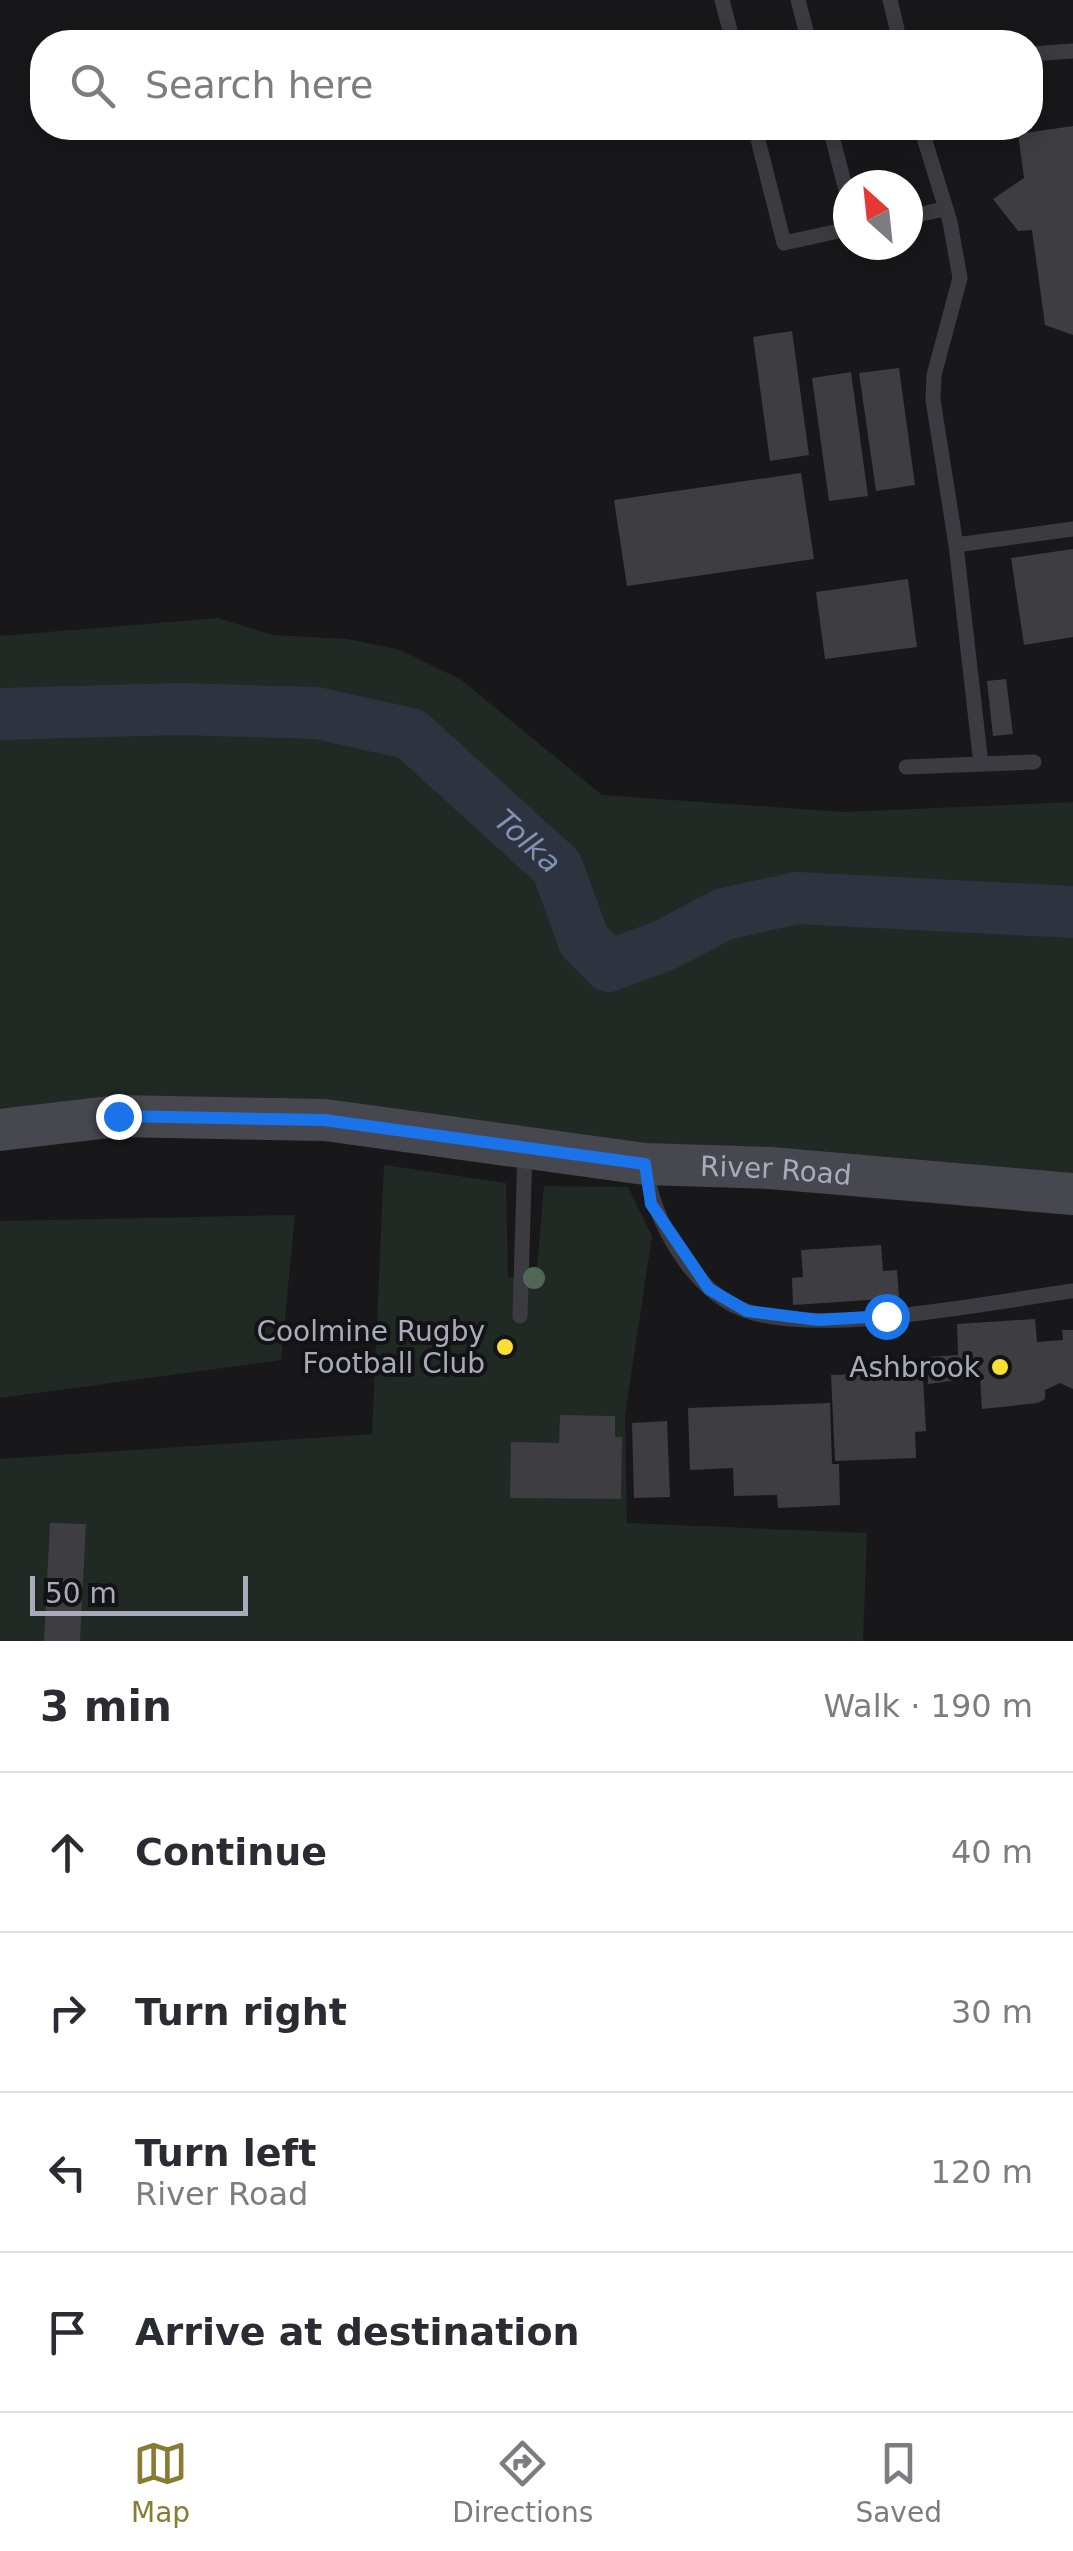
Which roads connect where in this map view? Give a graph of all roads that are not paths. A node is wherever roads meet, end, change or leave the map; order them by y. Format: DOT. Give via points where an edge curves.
graph roads {
  1 [pos="722,0"];
  2 [pos="798,0"];
  3 [pos="890,0"];
  4 [pos="730,30"];
  5 [pos="805,30"];
  6 [pos="897,30"];
  7 [pos="1073,51"];
  8 [pos="1043,53"];
  9 [pos="758,140"];
  10 [pos="833,140"];
  11 [pos="924,140"];
  12 [pos="841,170"];
  13 [pos="944,209"];
  14 [pos="923,213"];
  15 [pos="833,232"];
  16 [pos="1073,529"];
  17 [pos="956,545"];
  18 [pos="1034,762"];
  19 [pos="981,764"];
  20 [pos="906,767"];
  21 [pos="0,1130"];
  22 [pos="525,1149"];
  23 [pos="645,1164"];
  24 [pos="1073,1194"];
  25 [pos="1073,1291"];
  26 [pos="520,1316"];
  1 -- 4 [label="lane"];
  2 -- 5 [label="lane"];
  3 -- 6 [label="lane"];
  7 -- 8 [label="lane"];
  9 -- 15 [label="lane" via="784,242"];
  10 -- 12 [label="lane"];
  11 -- 13 [label="lane"];
  13 -- 14 [label="lane"];
  13 -- 17 [label="lane" via="960,278 933,400"];
  16 -- 17 [label="lane"];
  17 -- 19 [label="lane"];
  18 -- 19 [label="lane"];
  19 -- 20 [label="lane"];
  21 -- 22 [label="main road, River Road" via="118,1116 324,1120"];
  22 -- 23 [label="main road, River Road"];
  22 -- 26 [label="lane"];
  23 -- 24 [label="main road, River Road"];
  23 -- 25 [label="lane" via="651,1204 670,1237 709,1289 747,1311 835,1319"];
}
